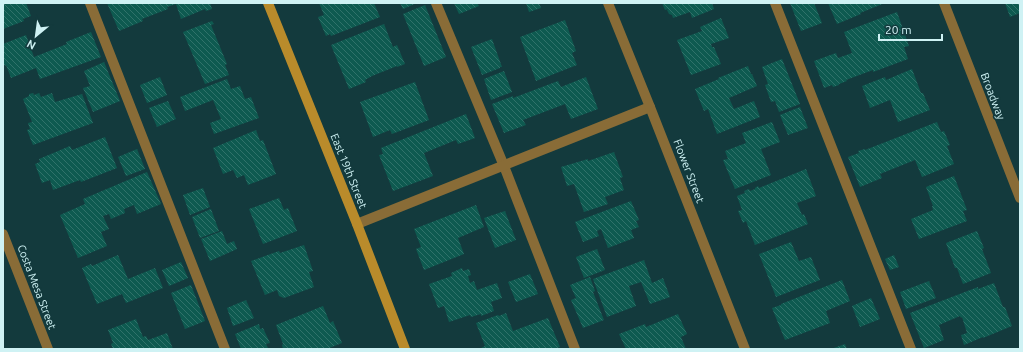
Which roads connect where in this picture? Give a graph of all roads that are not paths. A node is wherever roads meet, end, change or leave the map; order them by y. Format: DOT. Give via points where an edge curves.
graph roads {
  1 [pos="90,3"];
  2 [pos="268,3"];
  3 [pos="436,3"];
  4 [pos="608,3"];
  5 [pos="775,3"];
  6 [pos="944,3"];
  7 [pos="650,106"];
  8 [pos="504,166"];
  9 [pos="1020,198"];
  10 [pos="357,224"];
  11 [pos="3,234"];
  12 [pos="48,349"];
  13 [pos="225,349"];
  14 [pos="405,349"];
  15 [pos="575,349"];
  16 [pos="745,349"];
  17 [pos="911,349"];
  1 -- 13 [label="street"];
  2 -- 10 [label="street, East 19th Street"];
  3 -- 8 [label="street"];
  4 -- 7 [label="street, Flower Street"];
  5 -- 17 [label="street"];
  6 -- 9 [label="street, Broadway"];
  7 -- 8 [label="street"];
  7 -- 16 [label="street, Flower Street"];
  8 -- 10 [label="street"];
  8 -- 15 [label="street"];
  10 -- 14 [label="street, East 19th Street"];
  11 -- 12 [label="street, Costa Mesa Street"];
}
